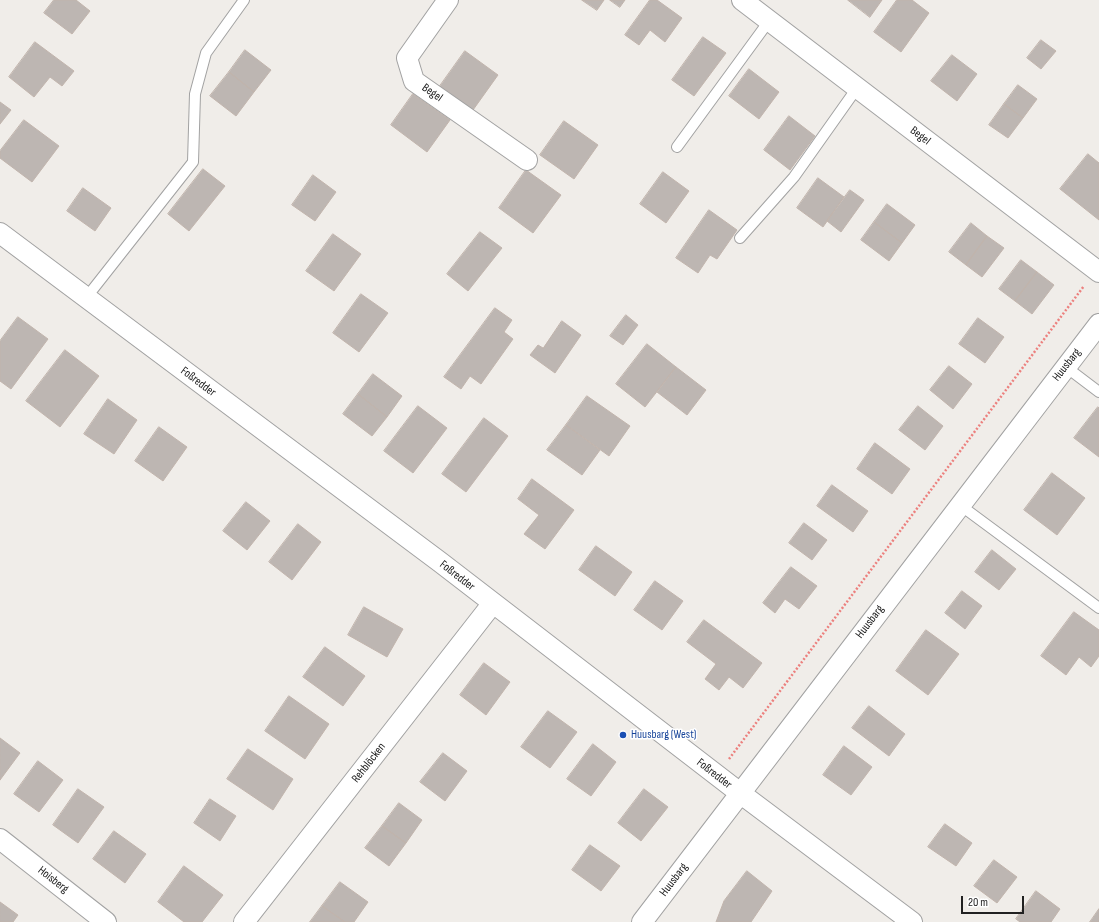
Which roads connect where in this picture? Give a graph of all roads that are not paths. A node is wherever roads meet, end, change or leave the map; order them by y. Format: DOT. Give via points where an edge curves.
graph roads {
  1 [pos="244,0"];
  2 [pos="448,0"];
  3 [pos="742,0"];
  4 [pos="769,21"];
  5 [pos="857,88"];
  6 [pos="677,147"];
  7 [pos="527,160"];
  8 [pos="0,233"];
  9 [pos="740,238"];
  10 [pos="1098,271"];
  11 [pos="86,298"];
  12 [pos="1099,324"];
  13 [pos="1066,367"];
  14 [pos="1099,392"];
  15 [pos="960,505"];
  16 [pos="493,603"];
  17 [pos="1099,608"];
  18 [pos="740,793"];
  19 [pos="0,839"];
  20 [pos="106,922"];
  21 [pos="244,922"];
  22 [pos="642,922"];
  23 [pos="912,922"];
  1 -- 11 [label="lane" via="206,53 195,94 193,162"];
  2 -- 7 [label="street, Begel" via="407,58 414,81"];
  3 -- 4 [label="street, Begel"];
  4 -- 5 [label="street, Begel"];
  4 -- 6 [label="lane"];
  5 -- 9 [label="lane" via="794,177"];
  5 -- 10 [label="street, Begel"];
  8 -- 11 [label="street, Foßredder"];
  11 -- 16 [label="street, Foßredder"];
  12 -- 13 [label="street, Huusbarg"];
  13 -- 14 [label="lane"];
  13 -- 15 [label="street, Huusbarg"];
  15 -- 17 [label="lane"];
  15 -- 18 [label="street, Huusbarg"];
  16 -- 18 [label="street, Foßredder"];
  16 -- 21 [label="street, Rehblöcken"];
  18 -- 22 [label="street, Huusbarg"];
  18 -- 23 [label="street, Foßredder"];
  19 -- 20 [label="street, Hoisberg"];
}
